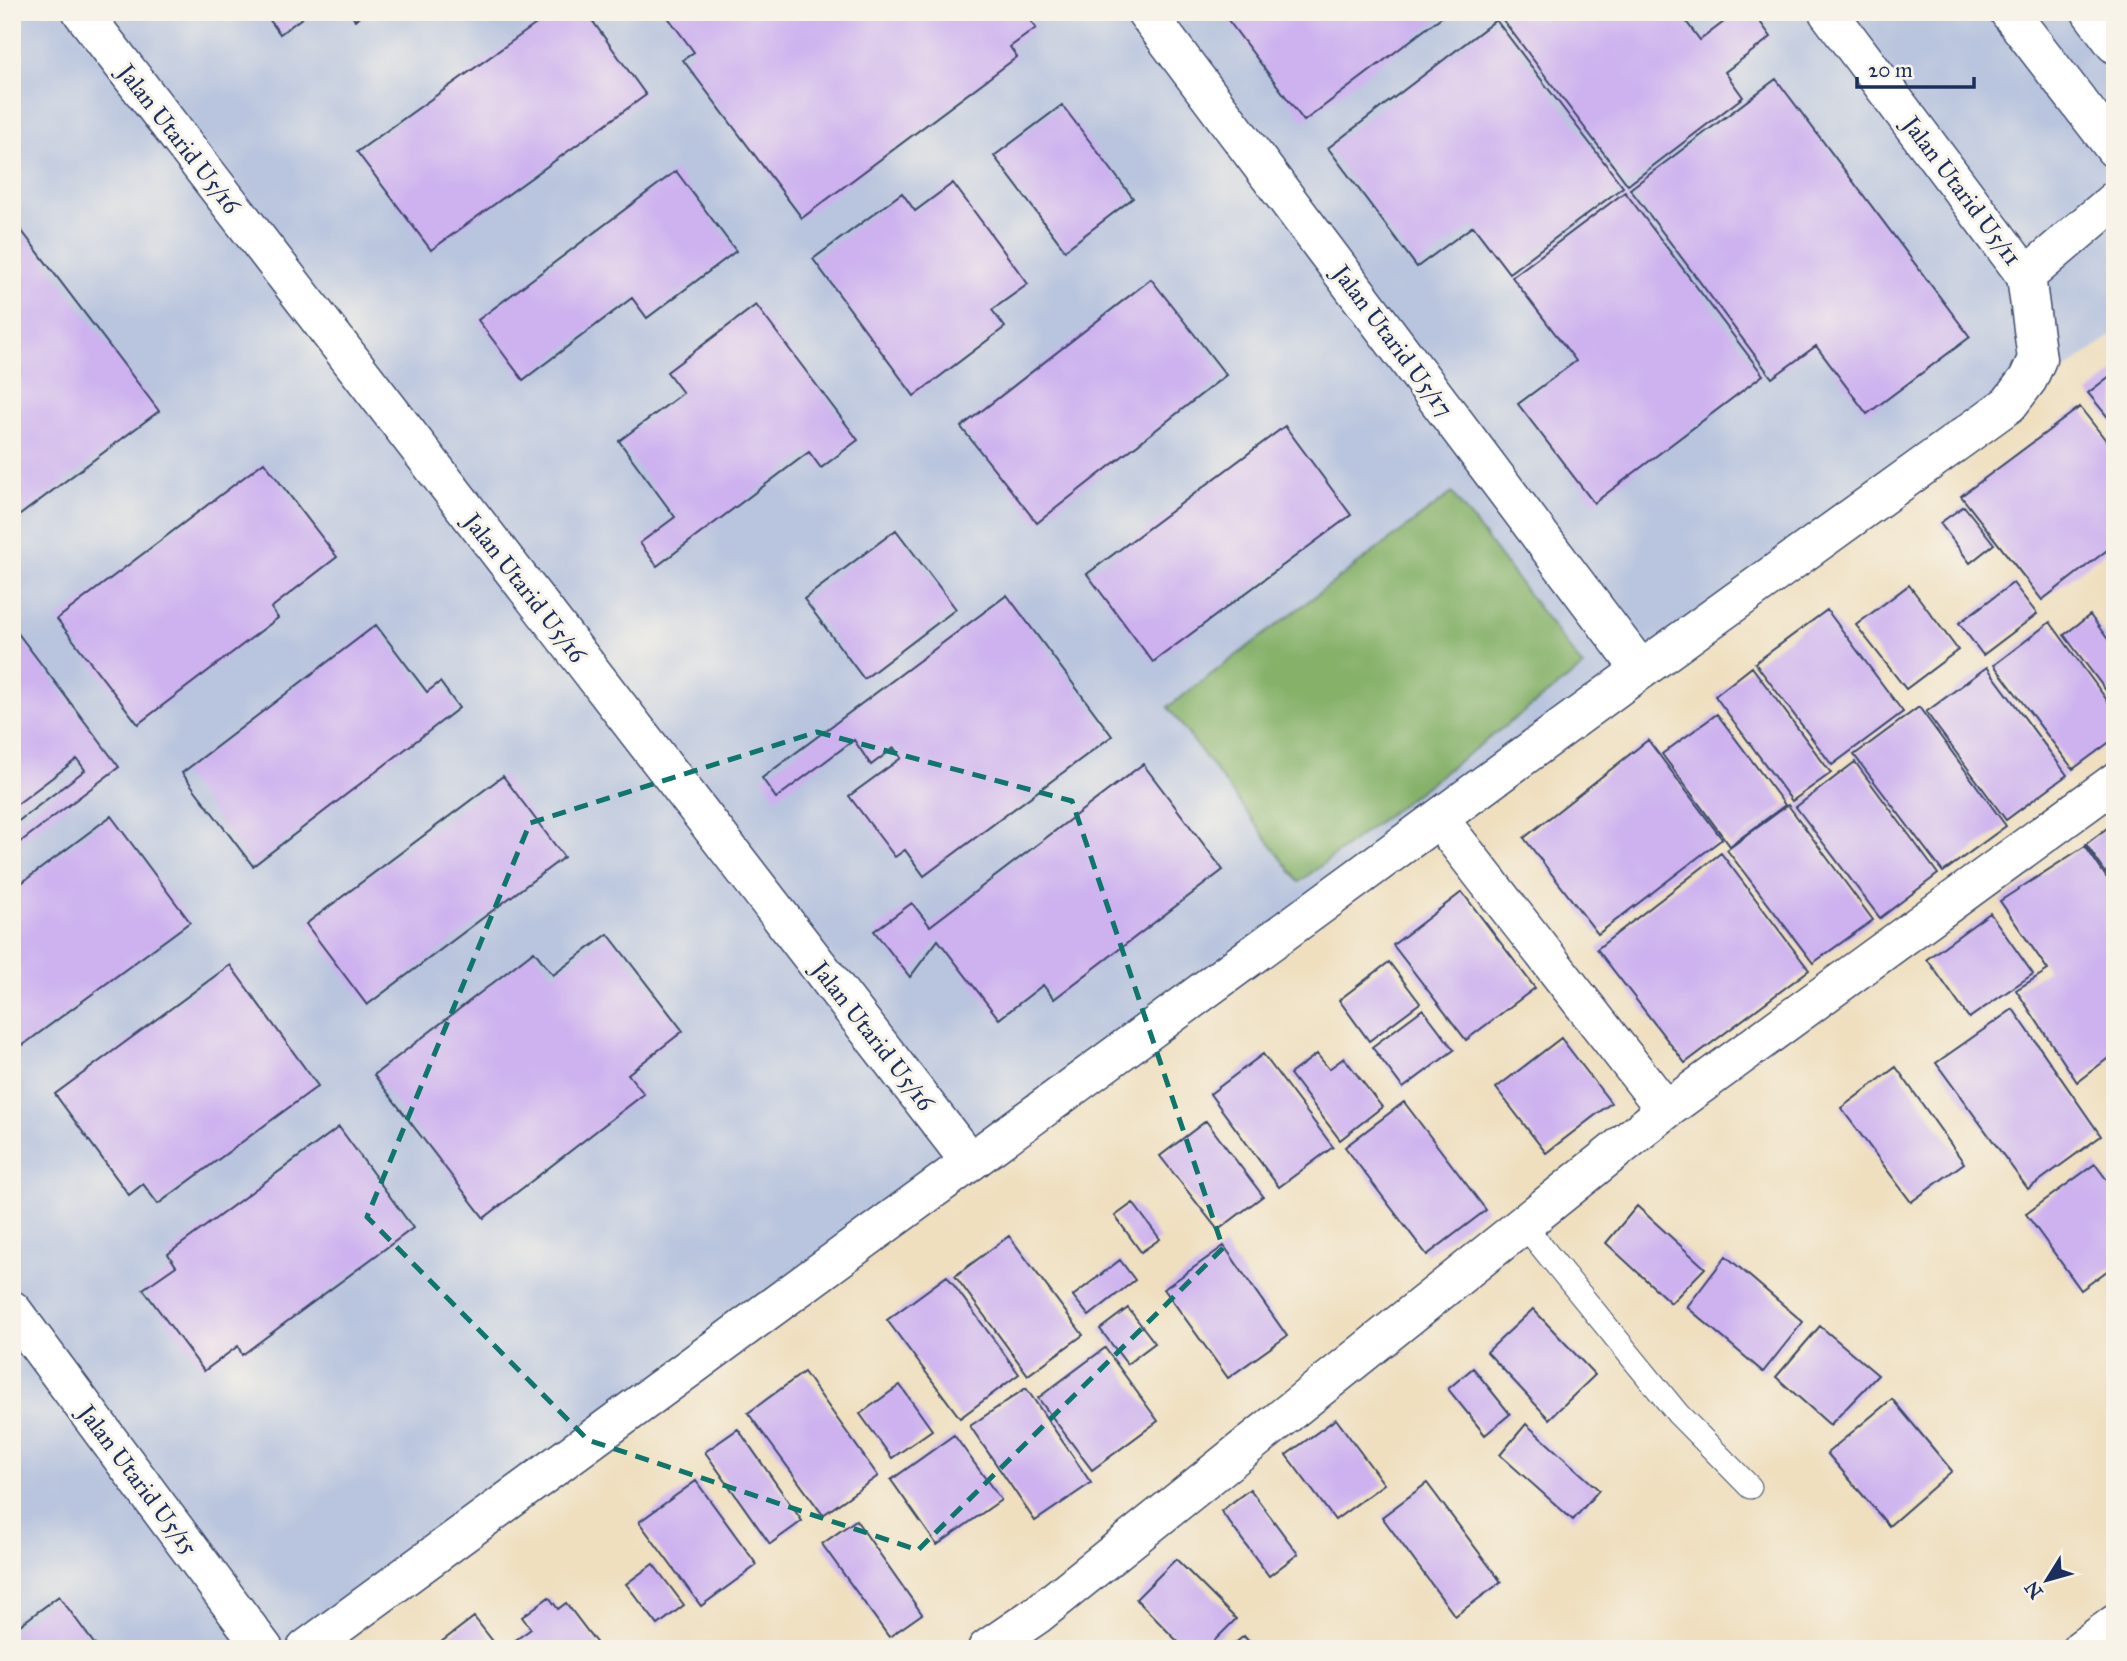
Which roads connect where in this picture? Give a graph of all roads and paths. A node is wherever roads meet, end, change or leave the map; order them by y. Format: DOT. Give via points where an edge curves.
graph roads {
  1 [pos="82,12"];
  2 [pos="1146,12"];
  3 [pos="1828,12"];
  4 [pos="2009,12"];
  5 [pos="2091,12"];
  6 [pos="2115,44"];
  7 [pos="2115,149"];
  8 [pos="2115,201"];
  9 [pos="2026,276"];
  10 [pos="1641,670"];
  11 [pos="2115,782"];
  12 [pos="1439,820"];
  13 [pos="1666,1110"];
  14 [pos="970,1162"];
  15 [pos="1523,1224"];
  16 [pos="12,1310"];
  17 [pos="1750,1486"];
  18 [pos="2115,1624"];
  19 [pos="264,1649"];
  20 [pos="306,1649"];
  21 [pos="987,1649"];
  22 [pos="2081,1649"];
  1 -- 14 [label="street, Jalan Utarid U5/16"];
  2 -- 10 [label="street, Jalan Utarid U5/17"];
  3 -- 9 [label="street, Jalan Utarid U5/11"];
  4 -- 7 [label="street"];
  5 -- 6 [label="street"];
  8 -- 9 [label="street, Jalan Utarid U5/11"];
  9 -- 10 [label="street" via="2037,359 2009,404"];
  10 -- 12 [label="street"];
  11 -- 13 [label="street"];
  12 -- 13 [label="street"];
  12 -- 14 [label="street"];
  13 -- 15 [label="street"];
  14 -- 20 [label="street"];
  15 -- 17 [label="lane" via="1678,1414"];
  15 -- 21 [label="street" via="1038,1614"];
  16 -- 19 [label="street, Jalan Utarid U5/15"];
  18 -- 22 [label="street"];
}
